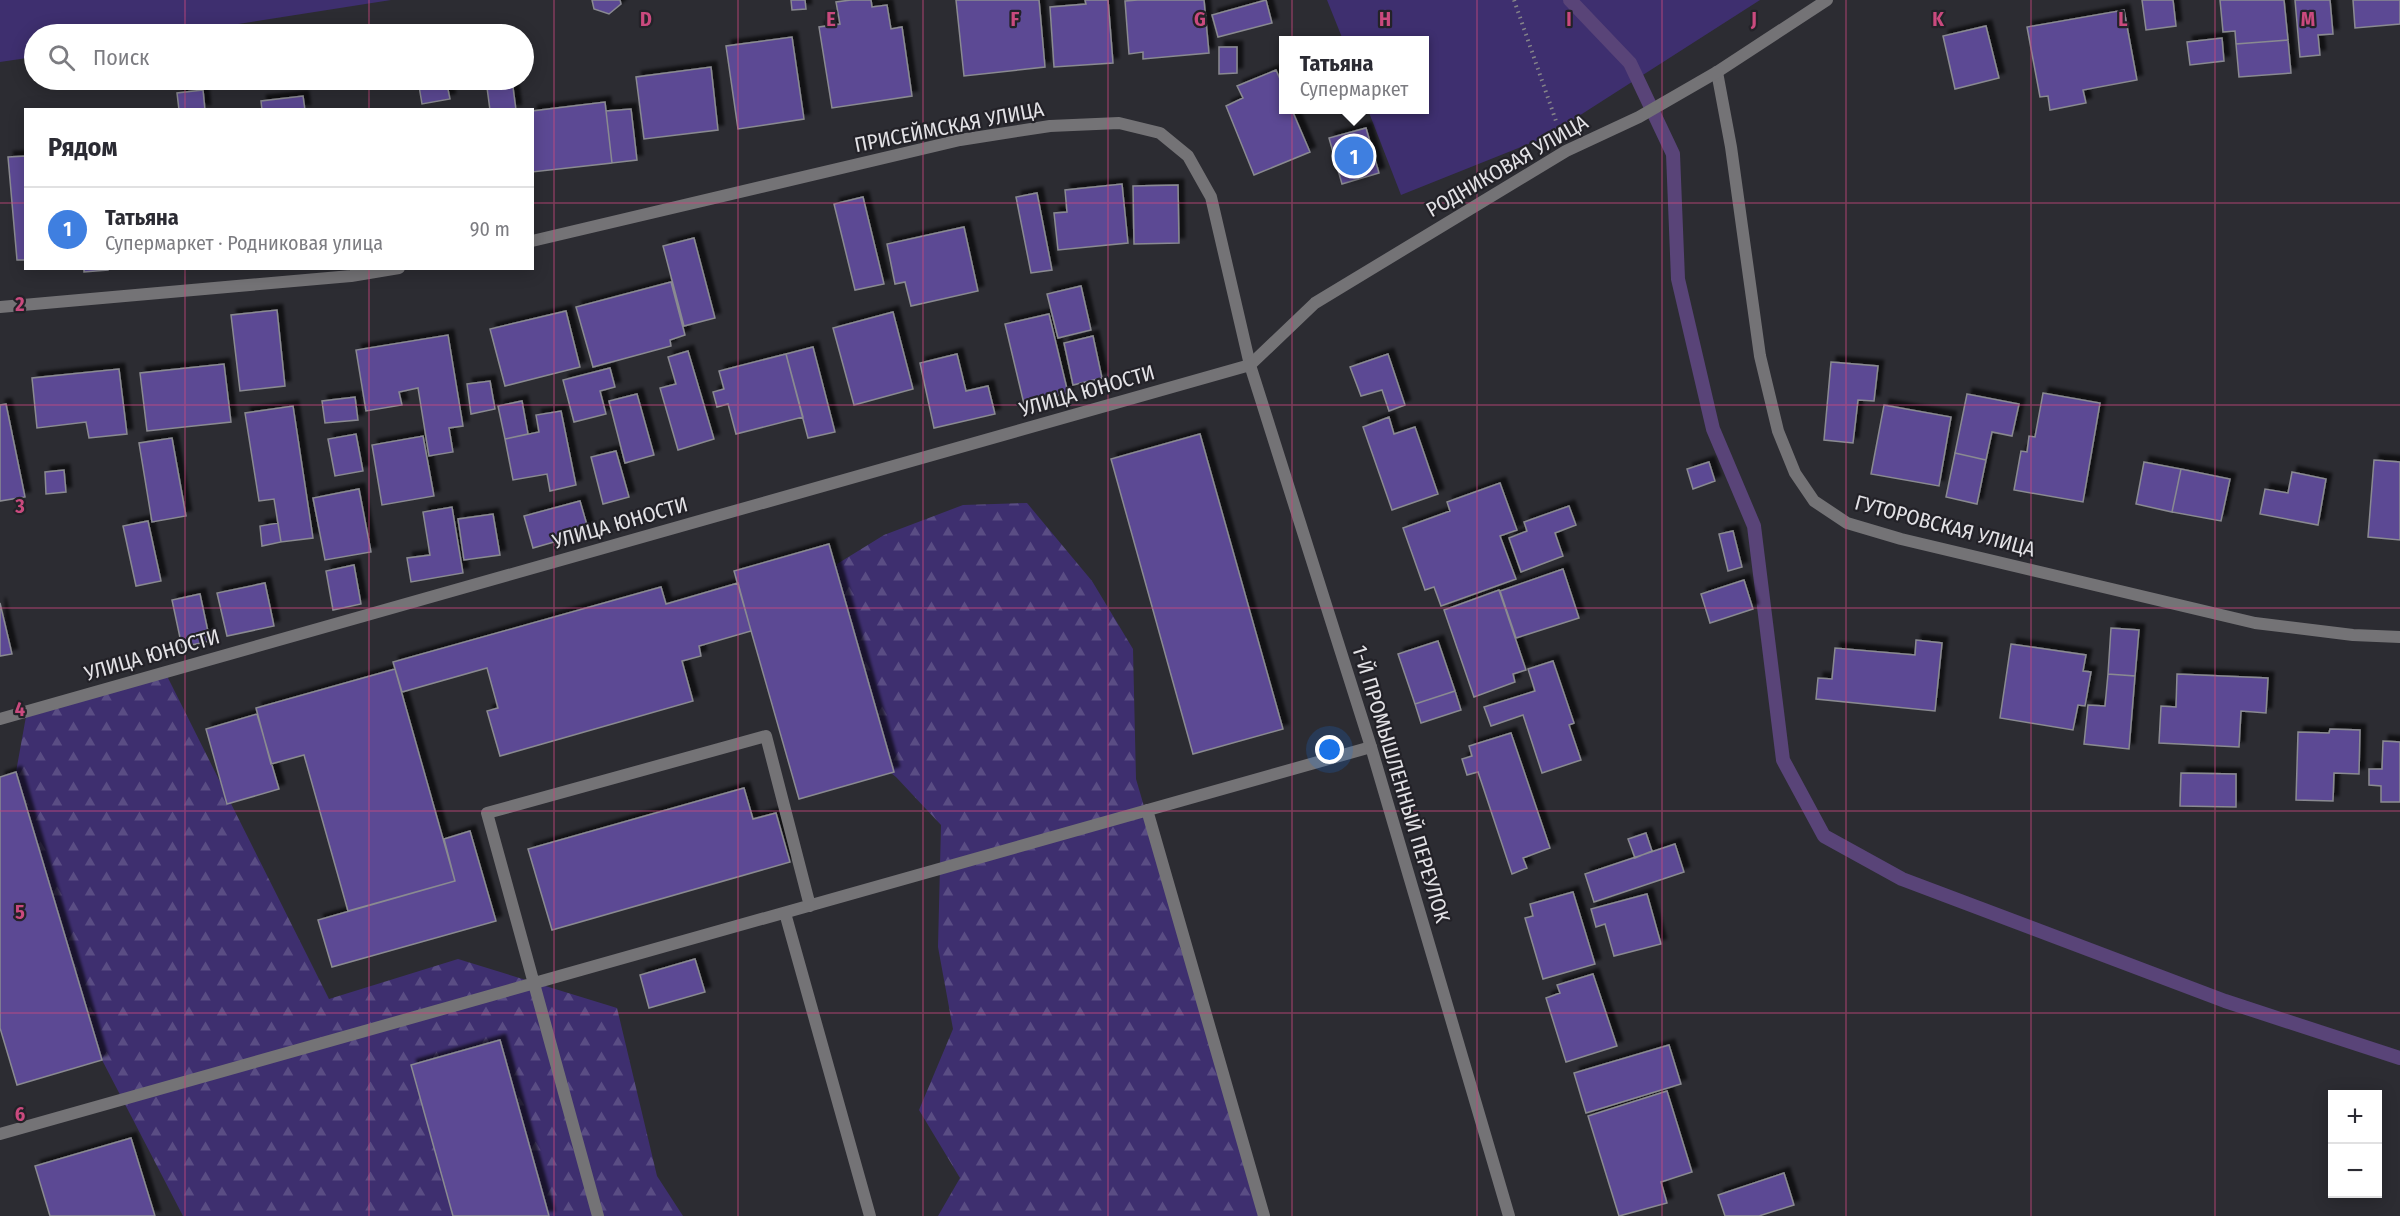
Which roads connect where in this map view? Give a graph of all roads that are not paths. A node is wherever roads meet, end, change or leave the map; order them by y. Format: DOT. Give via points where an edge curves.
graph roads {
  1 [pos="1827,0"];
  2 [pos="1717,72"];
  3 [pos="534,241"];
  4 [pos="387,270"];
  5 [pos="0,307"];
  6 [pos="1250,365"];
  7 [pos="2400,637"];
  8 [pos="0,718"];
  9 [pos="1371,747"];
  10 [pos="1147,810"];
  11 [pos="810,906"];
  12 [pos="785,913"];
  13 [pos="535,983"];
  14 [pos="0,1134"];
  15 [pos="598,1216"];
  16 [pos="870,1216"];
  17 [pos="1264,1216"];
  18 [pos="1509,1216"];
  1 -- 2 [label="street, РОДНИКОВАЯ УЛИЦА"];
  2 -- 6 [label="street, РОДНИКОВАЯ УЛИЦА" via="1639,117 1566,151 1315,303"];
  2 -- 7 [label="street, ГУТОРОВСКАЯ УЛИЦА" via="1761,356 1778,431 1795,473 1814,501 1847,523 1901,539 2255,622"];
  3 -- 6 [label="street, ПРИСЕЙМСКАЯ УЛИЦА" via="960,140 1050,126 1119,123 1160,134 1188,156 1210,197"];
  4 -- 5 [label="street"];
  6 -- 8 [label="street, УЛИЦА ЮНОСТИ"];
  6 -- 9 [label="street, 1-Й ПРОМЫШЛЕННЫЙ ПЕРЕУЛОК"];
  9 -- 10 [label="street"];
  9 -- 18 [label="street, 1-Й ПРОМЫШЛЕННЫЙ ПЕРЕУЛОК"];
  10 -- 11 [label="street"];
  10 -- 17 [label="street"];
  11 -- 12 [label="street"];
  11 -- 13 [label="street" via="766,736 487,813"];
  12 -- 13 [label="street"];
  12 -- 16 [label="street"];
  13 -- 14 [label="street"];
  13 -- 15 [label="street"];
}
